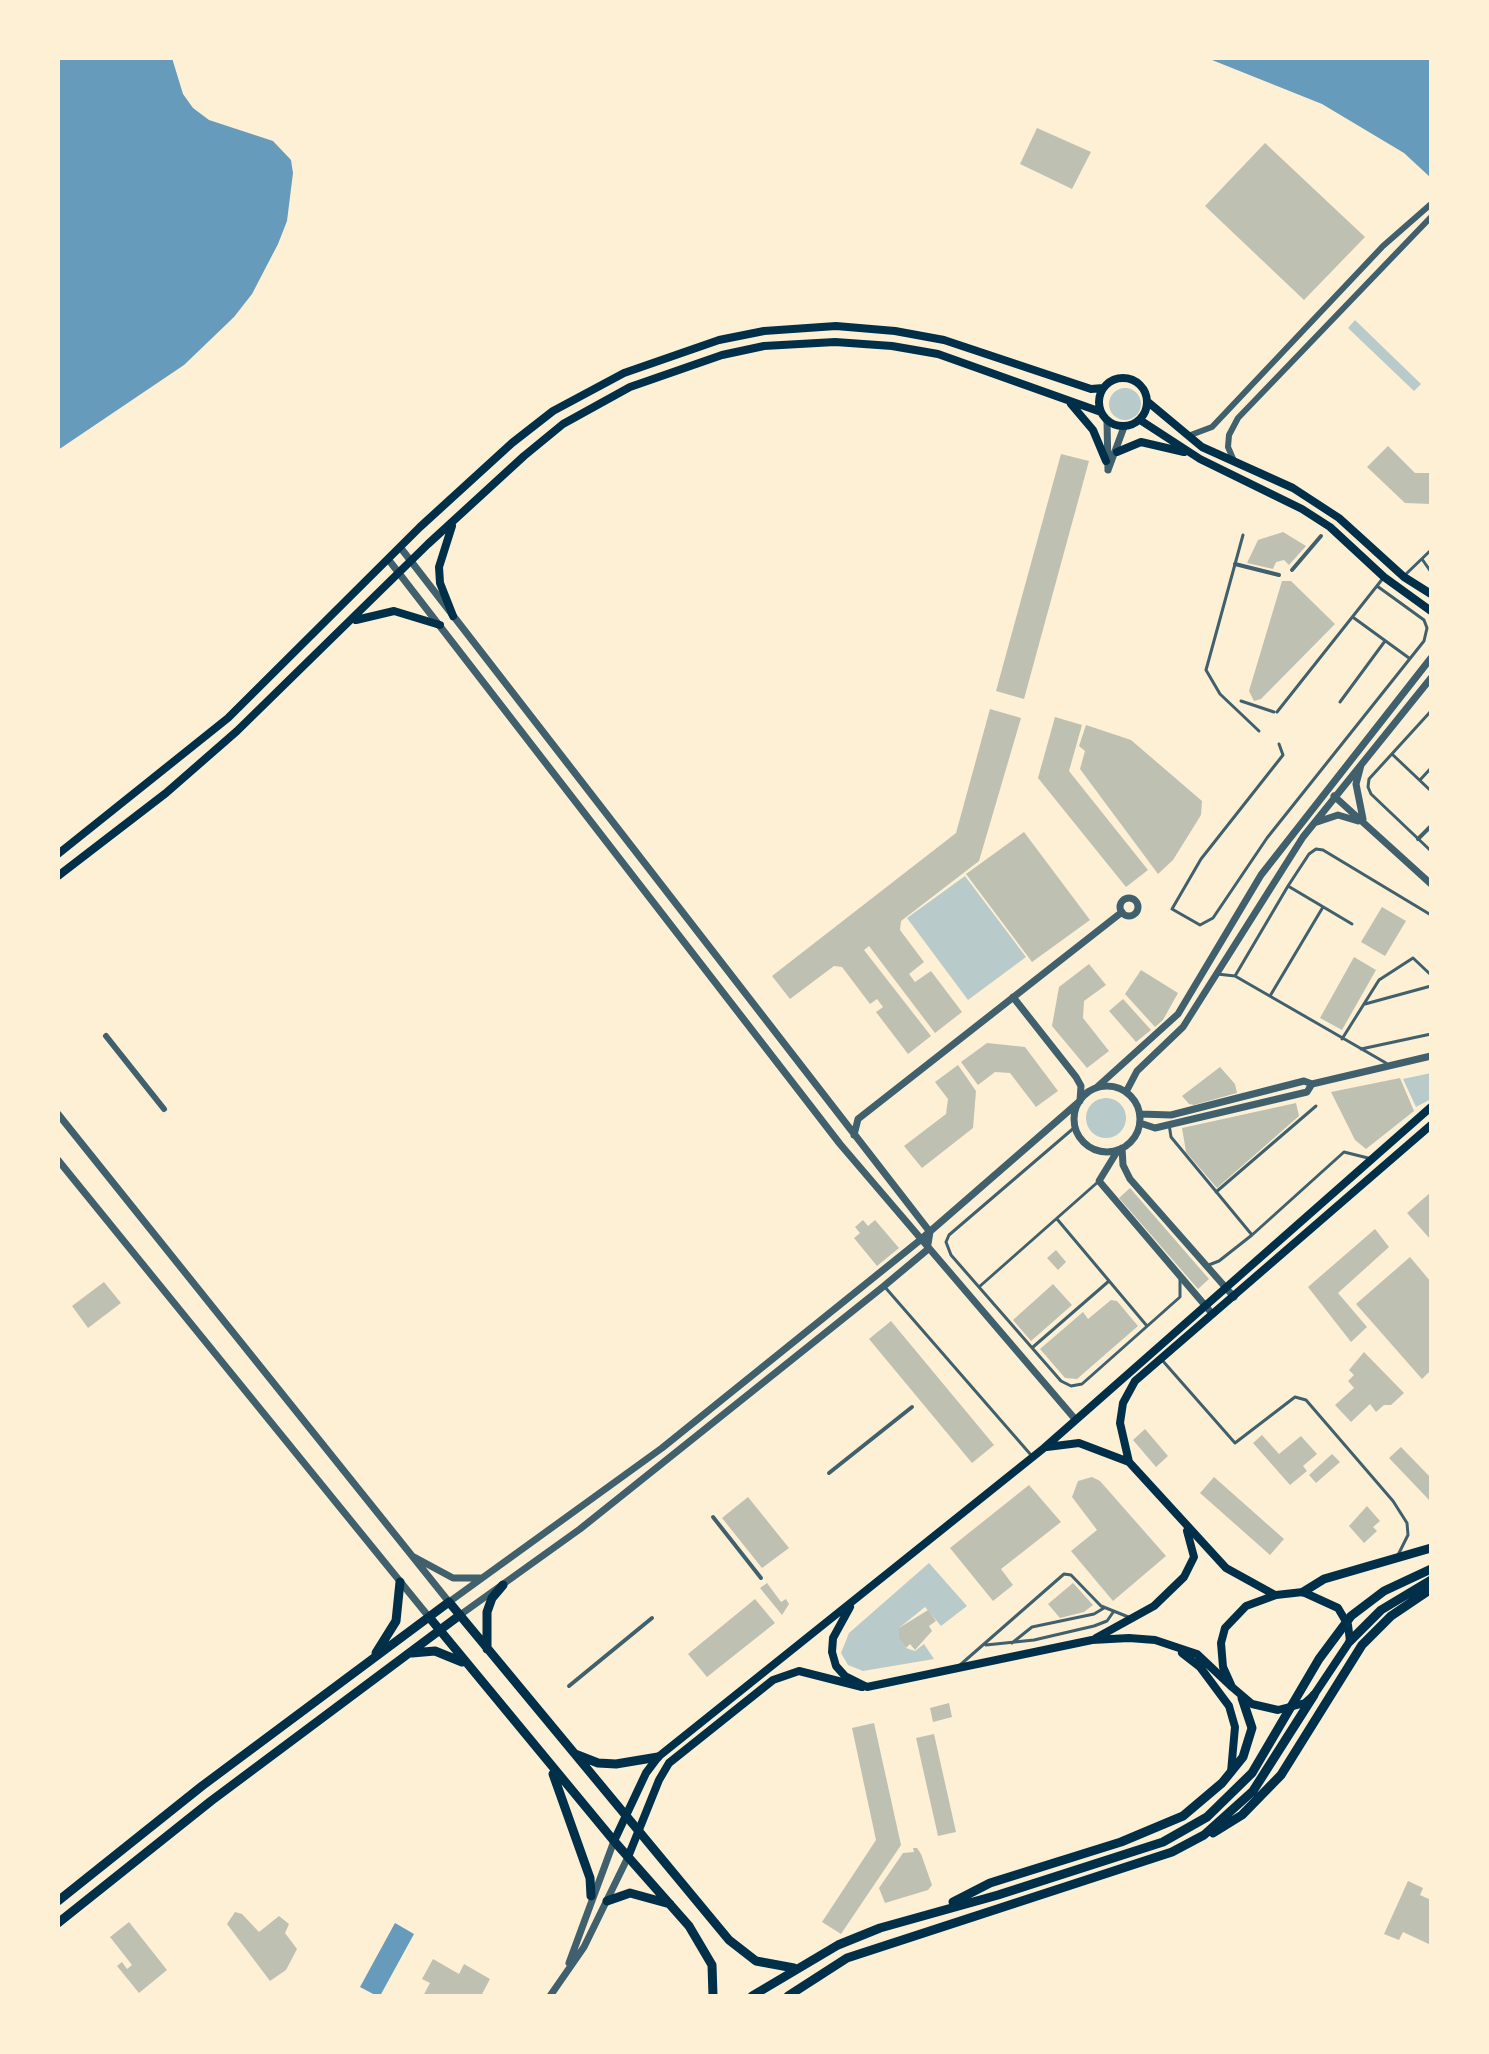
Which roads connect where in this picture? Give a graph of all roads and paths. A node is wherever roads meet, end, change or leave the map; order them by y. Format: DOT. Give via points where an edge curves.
graph roads {
  1 [pos="1431,204"];
  2 [pos="1431,217"];
  3 [pos="1103,388"];
  4 [pos="1148,402"];
  5 [pos="1071,404"];
  6 [pos="1101,412"];
  7 [pos="1140,420"];
  8 [pos="1107,421"];
  9 [pos="1124,427"];
  10 [pos="1188,436"];
  11 [pos="1117,452"];
  12 [pos="1200,459"];
  13 [pos="1106,461"];
  14 [pos="1234,461"];
  15 [pos="1326,496"];
  16 [pos="1322,507"];
  17 [pos="456,518"];
  18 [pos="1243,535"];
  19 [pos="1321,536"];
  20 [pos="400,547"];
  21 [pos="1431,550"];
  22 [pos="388,559"];
  23 [pos="1422,559"];
  24 [pos="412,560"];
  25 [pos="1235,564"];
  26 [pos="1292,570"];
  27 [pos="400,572"];
  28 [pos="1431,572"];
  29 [pos="1279,575"];
  30 [pos="1384,577"];
  31 [pos="1404,577"];
  32 [pos="1377,586"];
  33 [pos="1431,594"];
  34 [pos="1430,612"];
  35 [pos="453,616"];
  36 [pos="1353,618"];
  37 [pos="349,623"];
  38 [pos="440,625"];
  39 [pos="1385,641"];
  40 [pos="1409,658"];
  41 [pos="1431,658"];
  42 [pos="1431,678"];
  43 [pos="1241,701"];
  44 [pos="1340,702"];
  45 [pos="1431,711"];
  46 [pos="1259,731"];
  47 [pos="1279,744"];
  48 [pos="1392,754"];
  49 [pos="1361,763"];
  50 [pos="1431,768"];
  51 [pos="1420,780"];
  52 [pos="1327,789"];
  53 [pos="1431,791"];
  54 [pos="1335,796"];
  55 [pos="1314,823"];
  56 [pos="1364,823"];
  57 [pos="1431,826"];
  58 [pos="1418,839"];
  59 [pos="1431,851"];
  60 [pos="58,854"];
  61 [pos="58,876"];
  62 [pos="1431,884"];
  63 [pos="1288,886"];
  64 [pos="1323,907"];
  65 [pos="1122,912"];
  66 [pos="1431,915"];
  67 [pos="1352,924"];
  68 [pos="1217,974"];
  69 [pos="1431,975"];
  70 [pos="1235,976"];
  71 [pos="1431,986"];
  72 [pos="1013,997"];
  73 [pos="1270,997"];
  74 [pos="1364,1004"];
  75 [pos="1431,1034"];
  76 [pos="106,1036"];
  77 [pos="1342,1039"];
  78 [pos="1360,1049"];
  79 [pos="1431,1056"];
  80 [pos="1390,1065"];
  81 [pos="1312,1084"];
  82 [pos="1096,1088"];
  83 [pos="1126,1092"];
  84 [pos="1080,1101"];
  85 [pos="1316,1106"];
  86 [pos="1431,1107"];
  87 [pos="164,1109"];
  88 [pos="58,1114"];
  89 [pos="1140,1114"];
  90 [pos="1140,1123"];
  91 [pos="1169,1124"];
  92 [pos="1431,1125"];
  93 [pos="1075,1127"];
  94 [pos="1431,1134"];
  95 [pos="854,1135"];
  96 [pos="1419,1135"];
  97 [pos="1120,1149"];
  98 [pos="1373,1159"];
  99 [pos="58,1160"];
  100 [pos="1099,1181"];
  101 [pos="1216,1192"];
  102 [pos="1056,1218"];
  103 [pos="930,1232"];
  104 [pos="1252,1235"];
  105 [pos="919,1241"];
  106 [pos="927,1250"];
  107 [pos="1206,1266"];
  108 [pos="1178,1273"];
  109 [pos="1109,1281"];
  110 [pos="884,1286"];
  111 [pos="978,1287"];
  112 [pos="1226,1288"];
  113 [pos="1234,1297"];
  114 [pos="1206,1306"];
  115 [pos="1213,1315"];
  116 [pos="1147,1326"];
  117 [pos="1032,1348"];
  118 [pos="1161,1359"];
  119 [pos="912,1407"];
  120 [pos="1075,1419"];
  121 [pos="1044,1448"];
  122 [pos="1033,1457"];
  123 [pos="1129,1462"];
  124 [pos="829,1473"];
  125 [pos="713,1517"];
  126 [pos="1186,1526"];
  127 [pos="1431,1548"];
  128 [pos="406,1551"];
  129 [pos="1396,1558"];
  130 [pos="1431,1569"];
  131 [pos="483,1578"];
  132 [pos="761,1578"];
  133 [pos="1431,1580"];
  134 [pos="400,1582"];
  135 [pos="503,1585"];
  136 [pos="1431,1589"];
  137 [pos="1303,1592"];
  138 [pos="1276,1595"];
  139 [pos="855,1600"];
  140 [pos="449,1602"];
  141 [pos="1104,1608"];
  142 [pos="1114,1611"];
  143 [pos="460,1615"];
  144 [pos="429,1617"];
  145 [pos="652,1618"];
  146 [pos="1134,1619"];
  147 [pos="440,1630"];
  148 [pos="1092,1640"];
  149 [pos="1350,1641"];
  150 [pos="1012,1643"];
  151 [pos="1167,1643"];
  152 [pos="984,1646"];
  153 [pos="487,1649"];
  154 [pos="407,1654"];
  155 [pos="372,1659"];
  156 [pos="469,1666"];
  157 [pos="951,1672"];
  158 [pos="569,1686"];
  159 [pos="867,1687"];
  160 [pos="1232,1687"];
  161 [pos="1314,1695"];
  162 [pos="1242,1698"];
  163 [pos="572,1753"];
  164 [pos="658,1757"];
  165 [pos="549,1764"];
  166 [pos="1230,1773"];
  167 [pos="625,1815"];
  168 [pos="639,1830"];
  169 [pos="1204,1835"];
  170 [pos="614,1841"];
  171 [pos="628,1857"];
  172 [pos="591,1896"];
  173 [pos="58,1901"];
  174 [pos="607,1901"];
  175 [pos="670,1904"];
  176 [pos="935,1911"];
  177 [pos="58,1923"];
  178 [pos="794,1968"];
  179 [pos="567,1969"];
  180 [pos="550,1996"];
  181 [pos="713,1996"];
  182 [pos="752,1996"];
  183 [pos="788,1996"];
  1 -- 10 [label="street" via="1383,246 1212,427"];
  2 -- 14 [label="street" via="1238,418 1229,435"];
  3 -- 4 [label="main road" via="1115,379 1131,379 1143,388"];
  3 -- 6 [label="main road"];
  3 -- 20 [label="main road" via="1091,389 974,348 895,331 794,328 719,340 624,373 553,411"];
  4 -- 7 [label="main road"];
  4 -- 10 [label="main road"];
  5 -- 6 [label="main road"];
  5 -- 13 [label="main road" via="1093,430"];
  5 -- 17 [label="main road" via="938,354 835,342 764,346 673,370 595,405 541,442"];
  6 -- 8 [label="main road"];
  7 -- 9 [label="main road"];
  7 -- 12 [label="main road"];
  8 -- 9 [label="main road"];
  8 -- 13 [label="street"];
  9 -- 11 [label="street"];
  10 -- 14 [label="main road"];
  11 -- 12 [label="main road" via="1141,442 1173,447"];
  11 -- 13 [label="street" via="1108,470"];
  12 -- 30 [label="main road" via="1302,509 1330,527"];
  14 -- 16 [label="main road"];
  15 -- 16 [label="street"];
  16 -- 31 [label="main road"];
  17 -- 24 [label="main road"];
  17 -- 35 [label="main road" via="439,567"];
  18 -- 25 [label="lane"];
  19 -- 26 [label="street"];
  20 -- 22 [label="main road"];
  20 -- 24 [label="street"];
  21 -- 23 [label="lane"];
  22 -- 27 [label="street"];
  22 -- 60 [label="main road" via="228,718"];
  23 -- 28 [label="lane"];
  23 -- 31 [label="lane"];
  24 -- 27 [label="main road"];
  24 -- 35 [label="street"];
  25 -- 29 [label="street"];
  25 -- 46 [label="lane" via="1207,676"];
  27 -- 37 [label="main road"];
  27 -- 38 [label="street"];
  30 -- 32 [label="lane"];
  30 -- 34 [label="main road"];
  31 -- 33 [label="main road"];
  32 -- 36 [label="lane"];
  32 -- 40 [label="lane" via="1424,620 1426,635"];
  35 -- 95 [label="street"];
  36 -- 39 [label="lane"];
  36 -- 43 [label="lane" via="1275,712"];
  37 -- 38 [label="main road" via="394,611"];
  37 -- 61 [label="main road" via="166,793"];
  38 -- 105 [label="street"];
  39 -- 40 [label="lane"];
  39 -- 44 [label="lane"];
  40 -- 47 [label="lane" via="1267,838 1210,922 1200,925 1172,909 1201,859 1283,755"];
  41 -- 52 [label="street"];
  42 -- 49 [label="street"];
  45 -- 48 [label="lane"];
  48 -- 51 [label="lane"];
  48 -- 58 [label="lane" via="1368,787"];
  49 -- 54 [label="street"];
  49 -- 56 [label="street" via="1356,784"];
  50 -- 51 [label="lane"];
  51 -- 53 [label="lane"];
  52 -- 54 [label="street"];
  52 -- 82 [label="street" via="1261,875 1178,1014"];
  54 -- 55 [label="street"];
  54 -- 56 [label="street"];
  55 -- 56 [label="street" via="1338,815"];
  55 -- 68 [label="street"];
  56 -- 62 [label="street"];
  57 -- 58 [label="street"];
  58 -- 59 [label="lane"];
  63 -- 64 [label="lane"];
  63 -- 66 [label="lane" via="1309,854 1323,850"];
  63 -- 70 [label="lane"];
  64 -- 67 [label="lane"];
  64 -- 73 [label="lane"];
  65 -- 72 [label="street"];
  68 -- 70 [label="lane"];
  68 -- 83 [label="street" via="1183,1027 1137,1071"];
  69 -- 74 [label="lane" via="1413,958 1379,980"];
  70 -- 73 [label="lane"];
  71 -- 74 [label="lane"];
  72 -- 84 [label="street" via="1076,1077"];
  72 -- 95 [label="street" via="858,1119"];
  73 -- 77 [label="lane"];
  74 -- 77 [label="lane"];
  75 -- 78 [label="lane"];
  76 -- 87 [label="street"];
  77 -- 78 [label="lane"];
  78 -- 80 [label="lane"];
  79 -- 80 [label="street"];
  80 -- 81 [label="street"];
  81 -- 89 [label="street" via="1304,1081 1171,1115"];
  81 -- 91 [label="street" via="1307,1092"];
  82 -- 83 [label="street"];
  82 -- 84 [label="street"];
  83 -- 89 [label="street"];
  84 -- 93 [label="street"];
  84 -- 103 [label="street"];
  85 -- 101 [label="lane"];
  86 -- 98 [label="main road"];
  88 -- 128 [label="street"];
  89 -- 90 [label="street"];
  90 -- 91 [label="street" via="1155,1128"];
  90 -- 97 [label="street" via="1134,1138"];
  91 -- 101 [label="lane" via="1171,1137"];
  92 -- 96 [label="main road"];
  93 -- 97 [label="street" via="1090,1147"];
  93 -- 111 [label="lane" via="949,1235 951,1255"];
  94 -- 96 [label="main road"];
  95 -- 103 [label="street"];
  96 -- 113 [label="main road"];
  97 -- 100 [label="street"];
  97 -- 107 [label="street" via="1130,1179"];
  98 -- 104 [label="lane" via="1344,1152"];
  98 -- 112 [label="main road"];
  99 -- 134 [label="street"];
  100 -- 102 [label="lane"];
  100 -- 108 [label="street"];
  101 -- 104 [label="lane"];
  102 -- 109 [label="lane"];
  102 -- 111 [label="lane"];
  103 -- 105 [label="street"];
  103 -- 106 [label="street"];
  104 -- 107 [label="lane"];
  105 -- 106 [label="street"];
  105 -- 131 [label="street" via="662,1448"];
  106 -- 110 [label="street"];
  106 -- 120 [label="street"];
  107 -- 112 [label="street"];
  108 -- 114 [label="street"];
  108 -- 116 [label="lane" via="1180,1297"];
  109 -- 116 [label="lane"];
  109 -- 117 [label="lane"];
  110 -- 122 [label="lane"];
  110 -- 135 [label="street"];
  111 -- 117 [label="lane"];
  112 -- 113 [label="street"];
  112 -- 114 [label="main road"];
  113 -- 115 [label="main road"];
  114 -- 115 [label="street"];
  114 -- 120 [label="main road"];
  115 -- 118 [label="main road"];
  116 -- 117 [label="lane" via="1082,1384 1061,1381"];
  118 -- 123 [label="main road" via="1135,1381 1123,1403 1120,1423"];
  118 -- 129 [label="lane" via="1235,1443 1295,1397 1306,1400 1407,1523 1408,1535"];
  119 -- 124 [label="street"];
  120 -- 121 [label="main road"];
  121 -- 122 [label="main road"];
  121 -- 123 [label="main road" via="1079,1443"];
  122 -- 139 [label="main road"];
  123 -- 126 [label="main road"];
  125 -- 132 [label="street"];
  126 -- 138 [label="main road" via="1226,1568"];
  126 -- 146 [label="main road" via="1194,1557 1190,1569 1166,1596"];
  127 -- 129 [label="main road"];
  128 -- 131 [label="street" via="453,1578"];
  128 -- 140 [label="street"];
  129 -- 137 [label="main road" via="1324,1579"];
  130 -- 176 [label="main road" via="1384,1591 1351,1616 1319,1659 1252,1773 1197,1824 1163,1842"];
  131 -- 140 [label="street"];
  133 -- 149 [label="main road" via="1381,1610"];
  134 -- 144 [label="street"];
  134 -- 155 [label="main road" via="396,1621"];
  135 -- 143 [label="street"];
  135 -- 153 [label="main road" via="487,1612"];
  136 -- 169 [label="main road" via="1391,1616 1362,1645 1294,1755 1261,1797 1226,1827"];
  137 -- 138 [label="main road"];
  137 -- 149 [label="main road" via="1338,1608"];
  138 -- 160 [label="main road" via="1246,1606 1225,1628 1223,1667"];
  139 -- 159 [label="main road" via="840,1623 832,1652 845,1676"];
  139 -- 164 [label="main road"];
  140 -- 143 [label="main road"];
  140 -- 144 [label="main road"];
  141 -- 142 [label="lane"];
  141 -- 150 [label="lane" via="1032,1627"];
  141 -- 152 [label="lane" via="1064,1574"];
  142 -- 146 [label="lane"];
  142 -- 150 [label="lane" via="1094,1626"];
  143 -- 147 [label="main road"];
  143 -- 153 [label="main road"];
  144 -- 147 [label="main road"];
  144 -- 155 [label="main road"];
  145 -- 158 [label="street"];
  146 -- 148 [label="main road"];
  147 -- 154 [label="main road"];
  147 -- 156 [label="main road"];
  148 -- 151 [label="main road"];
  148 -- 157 [label="main road"];
  149 -- 161 [label="main road"];
  150 -- 152 [label="lane"];
  151 -- 160 [label="main road" via="1197,1654"];
  151 -- 166 [label="main road" via="1200,1667 1229,1706 1235,1727"];
  152 -- 157 [label="lane"];
  153 -- 163 [label="main road"];
  154 -- 156 [label="main road" via="435,1651"];
  154 -- 177 [label="main road"];
  155 -- 173 [label="main road"];
  156 -- 165 [label="main road"];
  157 -- 159 [label="main road"];
  159 -- 168 [label="main road" via="799,1671 773,1680 669,1763"];
  160 -- 162 [label="main road"];
  161 -- 162 [label="main road" via="1293,1709 1278,1710"];
  161 -- 169 [label="main road" via="1253,1791"];
  162 -- 166 [label="main road" via="1252,1728 1249,1745"];
  163 -- 164 [label="main road" via="616,1764"];
  163 -- 167 [label="main road"];
  164 -- 167 [label="main road"];
  165 -- 170 [label="main road"];
  165 -- 172 [label="main road" via="590,1878"];
  166 -- 176 [label="main road" via="1183,1816 1121,1842 990,1883"];
  167 -- 168 [label="main road"];
  167 -- 170 [label="main road"];
  168 -- 171 [label="main road"];
  168 -- 178 [label="main road" via="743,1954"];
  169 -- 183 [label="main road" via="1172,1852 847,1958"];
  170 -- 171 [label="main road"];
  170 -- 172 [label="street"];
  171 -- 174 [label="street"];
  171 -- 175 [label="main road"];
  172 -- 179 [label="street"];
  174 -- 175 [label="main road" via="630,1893"];
  174 -- 179 [label="street"];
  175 -- 181 [label="main road" via="704,1945 712,1965"];
  176 -- 178 [label="main road" via="838,1945"];
  178 -- 182 [label="main road"];
  179 -- 180 [label="street"];
}
